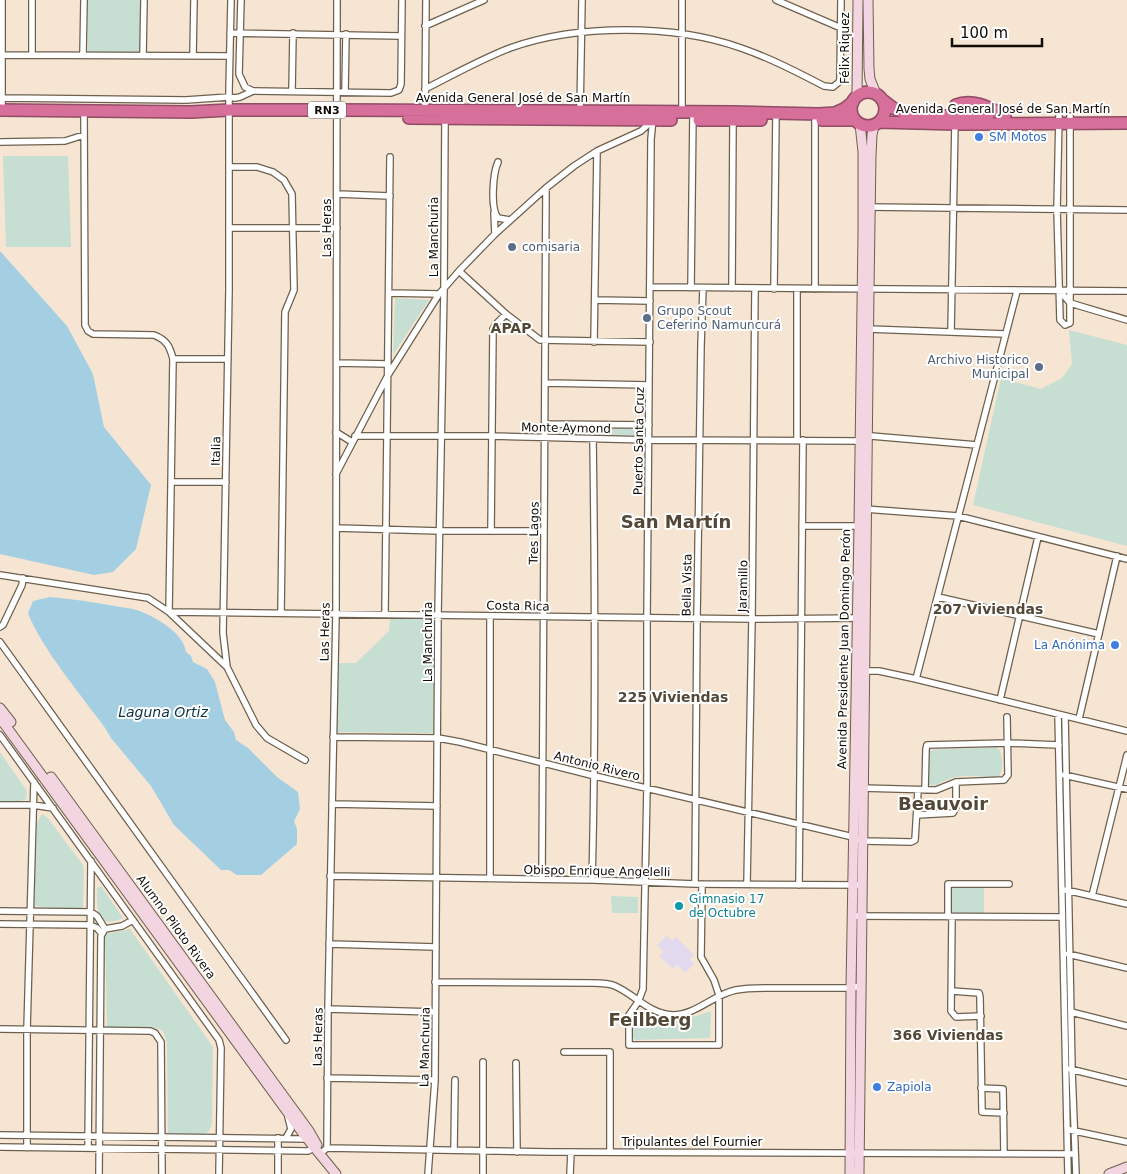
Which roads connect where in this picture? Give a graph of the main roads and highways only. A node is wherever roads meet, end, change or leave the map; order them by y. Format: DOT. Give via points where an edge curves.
graph roads {
  1 [pos="858,0"];
  2 [pos="868,0"];
  3 [pos="880,98"];
  4 [pos="855,99"];
  5 [pos="1,110"];
  6 [pos="689,115"];
  7 [pos="653,116"];
  8 [pos="1127,116"];
  9 [pos="775,117"];
  10 [pos="1064,119"];
  11 [pos="955,120"];
  12 [pos="858,122"];
  13 [pos="1127,123"];
  14 [pos="877,124"];
  15 [pos="866,207"];
  16 [pos="865,289"];
  17 [pos="863,439"];
  18 [pos="861,671"];
  19 [pos="0,708"];
  20 [pos="0,718"];
  21 [pos="858,886"];
  22 [pos="857,917"];
  23 [pos="310,1138"];
  24 [pos="855,1154"];
  25 [pos="1127,1167"];
  26 [pos="336,1174"];
  27 [pos="850,1174"];
  28 [pos="859,1174"];
  29 [pos="1109,1174"];
  1 -- 4 [label="main road, Félix Riquez"];
  2 -- 3 [label="main road, Félix Riquez" via="870,79"];
  3 -- 4 [label="highway, Avenida General José de San Martín" via="865,92"];
  3 -- 11 [label="highway, Avenida General José de San Martín" via="893,108 914,116"];
  3 -- 14 [label="highway, Avenida General José de San Martín" via="885,113"];
  4 -- 9 [label="highway, Avenida General José de San Martín" via="844,109 826,114"];
  4 -- 12 [label="highway" via="851,112"];
  5 -- 7 [label="highway, Avenida General José de San Martín / RN3"];
  6 -- 7 [label="highway, Avenida General José de San Martín"];
  6 -- 7 [label="highway, Avenida General José de San Martín" via="669,112"];
  6 -- 9 [label="highway, Avenida General José de San Martín"];
  8 -- 10 [label="highway, Avenida General José de San Martín"];
  9 -- 12 [label="highway, Avenida General José de San Martín"];
  10 -- 11 [label="highway, Avenida General José de San Martín"];
  10 -- 11 [label="highway, Avenida General José de San Martín" via="1005,116 967,102 956,105"];
  10 -- 13 [label="highway, Avenida General José de San Martín"];
  11 -- 14 [label="highway, Avenida General José de San Martín"];
  12 -- 14 [label="highway, Avenida General José de San Martín" via="870,126"];
  12 -- 15 [label="main road, Avenida Presidente Juan Domingo Perón"];
  14 -- 15 [label="main road, Avenida Presidente Juan Domingo Perón" via="872,135"];
  15 -- 16 [label="main road, Avenida Presidente Juan Domingo Perón"];
  16 -- 17 [label="main road, Avenida Presidente Juan Domingo Perón"];
  16 -- 17 [label="main road, Avenida Presidente Juan Domingo Perón" via="868,329"];
  17 -- 18 [label="main road, Avenida Presidente Juan Domingo Perón"];
  18 -- 21 [label="main road, Avenida Presidente Juan Domingo Perón" via="864,788"];
  18 -- 21 [label="main road, Avenida Presidente Juan Domingo Perón" via="853,837"];
  19 -- 23 [label="main road, Alumno Piloto Rivera"];
  20 -- 23 [label="main road, Alumno Piloto Rivera" via="287,1112"];
  21 -- 22 [label="main road, Avenida Presidente Juan Domingo Perón"];
  22 -- 24 [label="main road, Avenida Presidente Juan Domingo Perón" via="861,986"];
  22 -- 24 [label="main road, Avenida Presidente Juan Domingo Perón" via="851,988"];
  23 -- 26 [label="main road, Alumno Piloto Rivera"];
  24 -- 27 [label="main road, Avenida Presidente Juan Domingo Perón"];
  24 -- 28 [label="main road, Avenida Presidente Juan Domingo Perón"];
  25 -- 29 [label="main road"];
}
